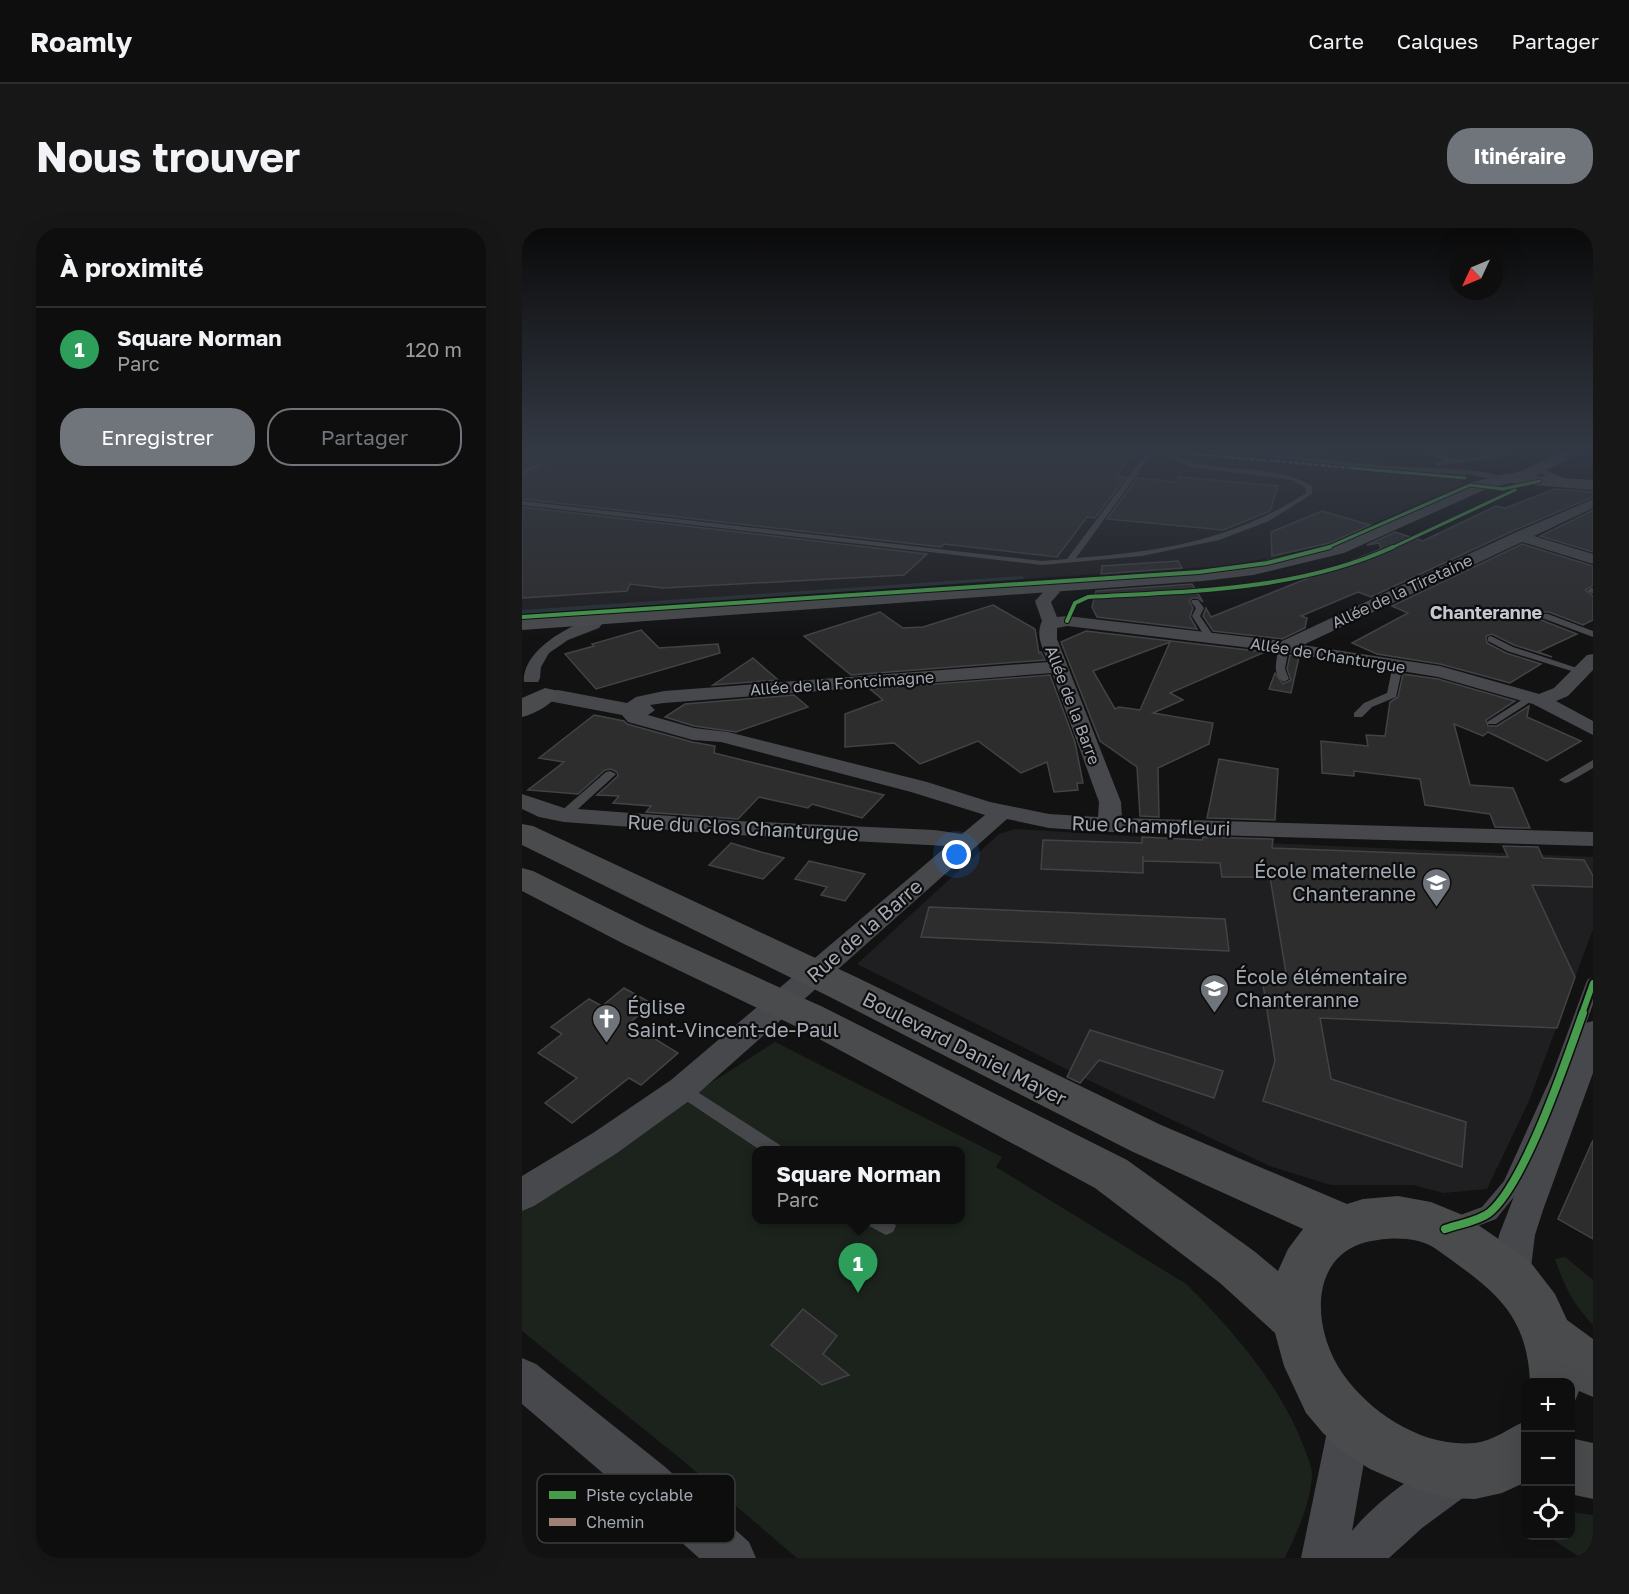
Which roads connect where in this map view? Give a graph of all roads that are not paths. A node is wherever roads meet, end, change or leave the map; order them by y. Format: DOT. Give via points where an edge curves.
graph roads {
  1 [pos="609,513"];
  2 [pos="1106,513"];
  3 [pos="1274,513"];
  4 [pos="1417,513"];
  5 [pos="1439,513"];
  6 [pos="1570,513"];
  7 [pos="1519,536"];
  8 [pos="1593,559"];
  9 [pos="1070,561"];
  10 [pos="1052,592"];
  11 [pos="1195,602"];
  12 [pos="1545,616"];
  13 [pos="522,623"];
  14 [pos="1053,623"];
  15 [pos="593,624"];
  16 [pos="522,631"];
  17 [pos="1593,634"];
  18 [pos="1210,638"];
  19 [pos="1491,639"];
  20 [pos="1284,647"];
  21 [pos="1398,665"];
  22 [pos="1058,667"];
  23 [pos="1588,667"];
  24 [pos="1284,679"];
  25 [pos="535,686"];
  26 [pos="1535,698"];
  27 [pos="522,709"];
  28 [pos="628,711"];
  29 [pos="1358,715"];
  30 [pos="1492,722"];
  31 [pos="1593,729"];
  32 [pos="1593,763"];
  33 [pos="610,774"];
  34 [pos="1565,780"];
  35 [pos="522,801"];
  36 [pos="1002,812"];
  37 [pos="564,815"];
  38 [pos="1110,825"];
  39 [pos="522,833"];
  40 [pos="1593,839"];
  41 [pos="966,842"];
  42 [pos="522,878"];
  43 [pos="1593,983"];
  44 [pos="1593,1032"];
  45 [pos="682,1089"];
  46 [pos="768,1146"];
  47 [pos="522,1195"];
  48 [pos="1346,1226"];
  49 [pos="1445,1229"];
  50 [pos="1510,1275"];
  51 [pos="1296,1318"];
  52 [pos="1552,1360"];
  53 [pos="1593,1371"];
  54 [pos="522,1378"];
  55 [pos="1350,1422"];
  56 [pos="1521,1455"];
  57 [pos="1575,1467"];
  58 [pos="1593,1471"];
  59 [pos="1462,1472"];
  60 [pos="638,1474"];
  61 [pos="717,1543"];
  62 [pos="734,1558"];
  63 [pos="1324,1558"];
  64 [pos="1360,1558"];
  1 -- 9 [label="lane" via="1042,563"];
  2 -- 9 [label="lane"];
  3 -- 9 [label="lane" via="1241,531 1199,543"];
  4 -- 13 [label="main road" via="1337,549 1252,569"];
  5 -- 10 [label="main road" via="1368,545 1301,566 1214,581"];
  6 -- 7 [label="street, Allée de la Tiretaine"];
  7 -- 8 [label="street"];
  7 -- 20 [label="street, Allée de la Tiretaine"];
  10 -- 14 [label="street, Allée de la Barre" via="1042,602"];
  10 -- 15 [label="main road"];
  11 -- 18 [label="lane" via="1200,608 1197,616"];
  12 -- 17 [label="lane"];
  14 -- 18 [label="street, Allée de Chanturgue" via="1087,622"];
  14 -- 22 [label="street, Allée de la Barre" via="1047,631"];
  15 -- 16 [label="main road"];
  15 -- 25 [label="street" via="551,642 536,655 531,662"];
  18 -- 20 [label="street, Allée de Chanturgue"];
  19 -- 23 [label="lane" via="1510,649"];
  20 -- 21 [label="street, Allée de Chanturgue"];
  20 -- 24 [label="lane" via="1280,669"];
  21 -- 26 [label="street, Allée de Chanturgue" via="1440,672"];
  21 -- 29 [label="lane" via="1392,695 1368,705"];
  22 -- 28 [label="street, Allée de la Fontcimagne" via="664,697 644,701"];
  22 -- 38 [label="street, Allée de la Barre" via="1110,802"];
  23 -- 26 [label="street" via="1561,692"];
  25 -- 27 [label="main road"];
  25 -- 28 [label="street, Rue Champfleuri"];
  26 -- 30 [label="lane"];
  26 -- 31 [label="street, Allée de Chanturgue"];
  28 -- 36 [label="street, Rue Champfleuri" via="635,718 659,725 721,736"];
  32 -- 34 [label="lane"];
  33 -- 37 [label="lane"];
  35 -- 37 [label="street, Rue du Clos Chanturgue"];
  36 -- 38 [label="street, Rue Champfleuri" via="1049,821"];
  36 -- 41 [label="street, Rue de la Barre"];
  37 -- 41 [label="street, Rue du Clos Chanturgue"];
  38 -- 40 [label="street, Rue Champfleuri"];
  39 -- 48 [label="main road, Boulevard Daniel Mayer" via="1146,1138"];
  41 -- 45 [label="street, Rue de la Barre"];
  42 -- 51 [label="main road" via="810,1017 1112,1174 1238,1267"];
  43 -- 49 [label="lane" via="1560,1075 1511,1187 1489,1213"];
  44 -- 50 [label="street" via="1525,1210"];
  45 -- 46 [label="lane"];
  45 -- 47 [label="street, Rue de la Barre"];
  48 -- 49 [label="main road" via="1377,1218 1412,1220"];
  48 -- 51 [label="main road" via="1321,1242 1304,1267 1296,1298"];
  49 -- 50 [label="main road"];
  50 -- 52 [label="main road" via="1533,1305"];
  51 -- 55 [label="main road" via="1308,1364 1325,1395"];
  52 -- 53 [label="main road"];
  54 -- 60 [label="street"];
  55 -- 59 [label="main road" via="1384,1449 1423,1465"];
  55 -- 63 [label="street"];
  56 -- 59 [label="main road" via="1492,1468"];
  57 -- 58 [label="main road"];
  59 -- 64 [label="street" via="1394,1521 1372,1540"];
  61 -- 62 [label="street"];
}
